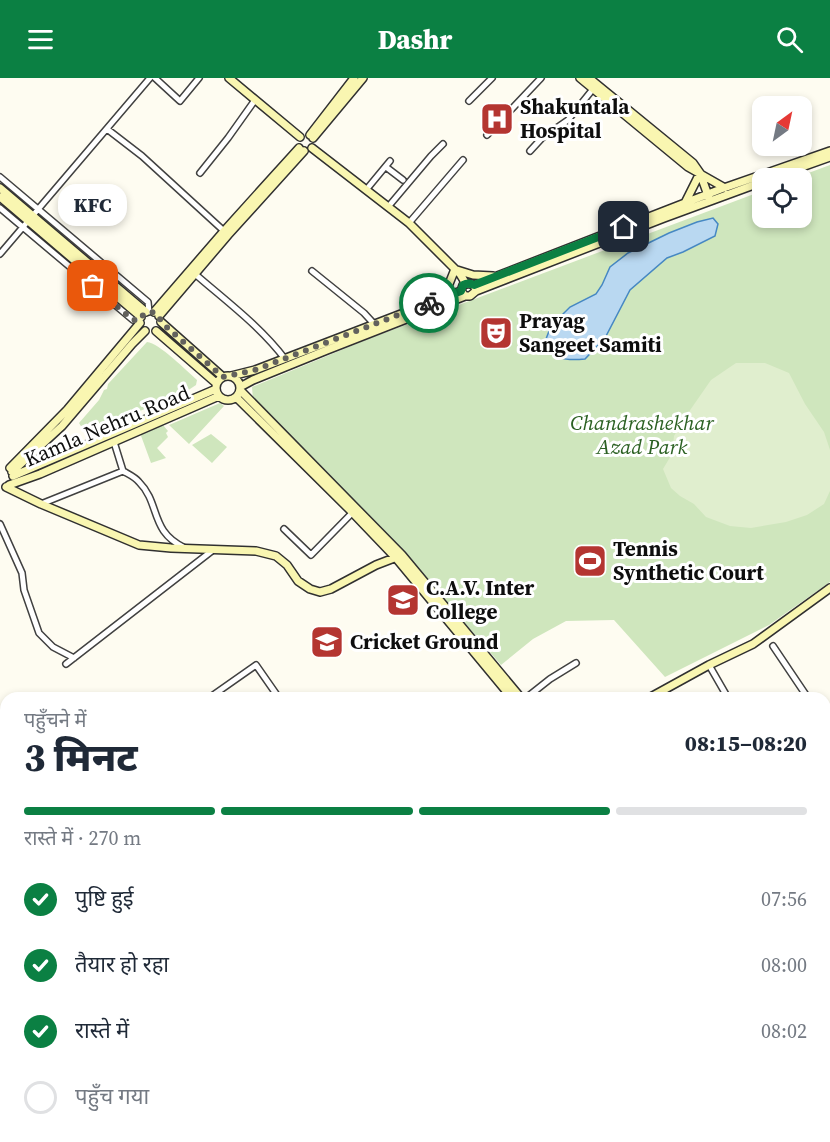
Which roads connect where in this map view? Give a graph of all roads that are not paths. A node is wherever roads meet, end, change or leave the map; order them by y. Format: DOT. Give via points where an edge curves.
graph roads {
  1 [pos="153,78"];
  2 [pos="199,78"];
  3 [pos="229,78"];
  4 [pos="354,78"];
  5 [pos="363,78"];
  6 [pos="492,78"];
  7 [pos="541,78"];
  8 [pos="580,78"];
  9 [pos="590,78"];
  10 [pos="593,89"];
  11 [pos="255,100"];
  12 [pos="469,101"];
  13 [pos="107,129"];
  14 [pos="487,135"];
  15 [pos="300,137"];
  16 [pos="311,137"];
  17 [pos="443,144"];
  18 [pos="312,148"];
  19 [pos="302,149"];
  20 [pos="530,151"];
  21 [pos="830,151"];
  22 [pos="830,157"];
  23 [pos="462,160"];
  24 [pos="390,161"];
  25 [pos="386,167"];
  26 [pos="799,168"];
  27 [pos="200,173"];
  28 [pos="700,173"];
  29 [pos="0,177"];
  30 [pos="403,180"];
  31 [pos="752,185"];
  32 [pos="0,188"];
  33 [pos="725,188"];
  34 [pos="366,190"];
  35 [pos="0,198"];
  36 [pos="708,198"];
  37 [pos="685,203"];
  38 [pos="388,207"];
  39 [pos="0,208"];
  40 [pos="38,209"];
  41 [pos="28,221"];
  42 [pos="409,223"];
  43 [pos="224,231"];
  44 [pos="0,254"];
  45 [pos="455,269"];
  46 [pos="312,271"];
  47 [pos="195,274"];
  48 [pos="497,276"];
  49 [pos="467,289"];
  50 [pos="436,300"];
  51 [pos="149,317"];
  52 [pos="375,325"];
  53 [pos="145,331"];
  54 [pos="156,331"];
  55 [pos="285,359"];
  56 [pos="227,376"];
  57 [pos="217,389"];
  58 [pos="239,391"];
  59 [pos="114,442"];
  60 [pos="0,469"];
  61 [pos="123,471"];
  62 [pos="12,472"];
  63 [pos="5,487"];
  64 [pos="41,504"];
  65 [pos="354,510"];
  66 [pos="0,524"];
  67 [pos="284,529"];
  68 [pos="189,549"];
  69 [pos="213,550"];
  70 [pos="399,557"];
  71 [pos="830,588"];
  72 [pos="772,646"];
  73 [pos="74,658"];
  74 [pos="576,663"];
  75 [pos="66,664"];
  76 [pos="709,665"];
  77 [pos="222,692"];
  78 [pos="275,692"];
  79 [pos="507,692"];
  80 [pos="516,692"];
  81 [pos="534,692"];
  82 [pos="660,692"];
  83 [pos="725,692"];
  84 [pos="804,692"];
  1 -- 2 [label="street" via="180,101"];
  1 -- 13 [label="street"];
  3 -- 11 [label="main road"];
  4 -- 16 [label="main road"];
  5 -- 16 [label="main road"];
  6 -- 12 [label="street"];
  7 -- 14 [label="street"];
  8 -- 10 [label="main road"];
  9 -- 28 [label="main road"];
  10 -- 20 [label="street" via="568,120"];
  10 -- 28 [label="main road"];
  11 -- 15 [label="main road"];
  11 -- 27 [label="street"];
  13 -- 40 [label="street"];
  13 -- 43 [label="street"];
  15 -- 16 [label="main road"];
  15 -- 19 [label="main road" via="297,142"];
  16 -- 18 [label="main road"];
  17 -- 38 [label="street"];
  18 -- 19 [label="main road"];
  18 -- 34 [label="main road"];
  19 -- 43 [label="main road"];
  19 -- 47 [label="main road"];
  21 -- 33 [label="main road"];
  22 -- 26 [label="main road"];
  23 -- 42 [label="street"];
  24 -- 25 [label="street"];
  25 -- 30 [label="street"];
  25 -- 34 [label="street"];
  28 -- 33 [label="main road"];
  28 -- 36 [label="main road"];
  28 -- 37 [label="main road"];
  29 -- 40 [label="street"];
  31 -- 36 [label="main road"];
  32 -- 41 [label="main road"];
  33 -- 36 [label="main road"];
  34 -- 38 [label="main road"];
  35 -- 41 [label="main road"];
  36 -- 37 [label="main road"];
  36 -- 49 [label="main road"];
  37 -- 48 [label="main road"];
  38 -- 42 [label="main road"];
  39 -- 41 [label="street"];
  40 -- 41 [label="street"];
  40 -- 51 [label="street" via="148,302"];
  41 -- 44 [label="street"];
  41 -- 51 [label="main road"];
  42 -- 45 [label="main road"];
  43 -- 51 [label="main road"];
  45 -- 48 [label="main road"];
  45 -- 49 [label="main road" via="459,283"];
  45 -- 50 [label="main road"];
  46 -- 52 [label="street"];
  47 -- 51 [label="main road"];
  47 -- 55 [label="street" via="274,344"];
  48 -- 49 [label="main road"];
  49 -- 50 [label="main road"];
  49 -- 58 [label="main road"];
  50 -- 52 [label="main road"];
  51 -- 53 [label="main road" via="142,329"];
  51 -- 54 [label="main road"];
  51 -- 56 [label="main road"];
  51 -- 62 [label="main road"];
  52 -- 55 [label="main road"];
  53 -- 54 [label="main road"];
  53 -- 62 [label="main road" via="62,426"];
  54 -- 57 [label="main road"];
  55 -- 56 [label="main road"];
  56 -- 57 [label="main road"];
  56 -- 58 [label="main road" via="238,381"];
  57 -- 58 [label="main road" via="225,400"];
  57 -- 59 [label="main road, Kamla Nehru Road"];
  57 -- 62 [label="main road, Kamla Nehru Road"];
  58 -- 65 [label="main road"];
  59 -- 61 [label="street"];
  59 -- 63 [label="main road, Kamla Nehru Road"];
  60 -- 62 [label="main road, Kamla Nehru Road" via="6,467"];
  61 -- 64 [label="street"];
  61 -- 68 [label="street" via="139,481 147,492 160,528 174,543"];
  62 -- 63 [label="main road" via="12,481"];
  63 -- 64 [label="main road"];
  64 -- 68 [label="main road" via="138,545"];
  65 -- 67 [label="street" via="311,555"];
  65 -- 70 [label="main road"];
  66 -- 73 [label="street" via="22,573 39,633 53,647"];
  68 -- 69 [label="main road"];
  69 -- 70 [label="main road" via="256,551 276,556 298,581 320,592"];
  69 -- 73 [label="street"];
  70 -- 79 [label="main road"];
  70 -- 80 [label="main road"];
  71 -- 76 [label="main road" via="753,644"];
  72 -- 84 [label="street"];
  73 -- 75 [label="street"];
  74 -- 81 [label="street"];
  76 -- 82 [label="main road"];
  76 -- 83 [label="street"];
  77 -- 78 [label="street" via="256,665"];
}
